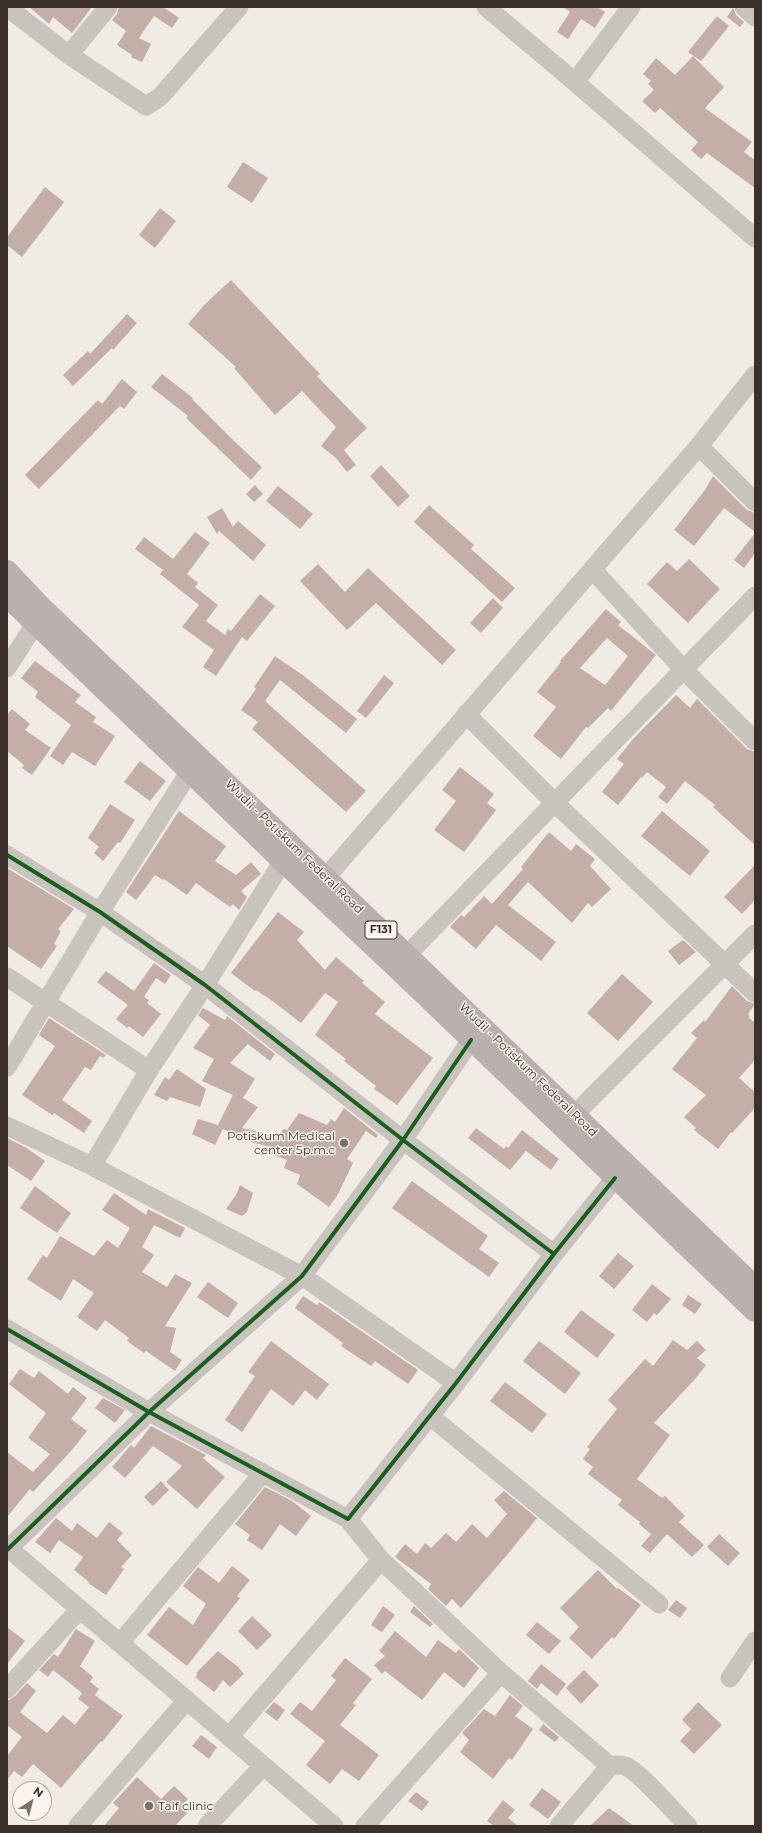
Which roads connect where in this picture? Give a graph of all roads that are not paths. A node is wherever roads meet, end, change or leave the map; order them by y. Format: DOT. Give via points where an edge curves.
graph roads {
  1 [pos="7,7"];
  2 [pos="108,7"];
  3 [pos="239,7"];
  4 [pos="486,7"];
  5 [pos="631,7"];
  6 [pos="744,7"];
  7 [pos="755,17"];
  8 [pos="69,55"];
  9 [pos="575,82"];
  10 [pos="755,238"];
  11 [pos="755,375"];
  12 [pos="699,446"];
  13 [pos="755,502"];
  14 [pos="592,569"];
  15 [pos="7,571"];
  16 [pos="7,596"];
  17 [pos="755,596"];
  18 [pos="35,624"];
  19 [pos="7,668"];
  20 [pos="683,669"];
  21 [pos="466,714"];
  22 [pos="755,741"];
  23 [pos="190,771"];
  24 [pos="554,802"];
  25 [pos="7,855"];
  26 [pos="282,861"];
  27 [pos="320,883"];
  28 [pos="100,912"];
  29 [pos="755,934"];
  30 [pos="407,955"];
  31 [pos="726,964"];
  32 [pos="7,977"];
  33 [pos="205,985"];
  34 [pos="755,993"];
  35 [pos="45,1002"];
  36 [pos="471,1040"];
  37 [pos="7,1067"];
  38 [pos="149,1070"];
  39 [pos="575,1114"];
  40 [pos="7,1126"];
  41 [pos="403,1140"];
  42 [pos="92,1166"];
  43 [pos="615,1178"];
  44 [pos="554,1254"];
  45 [pos="302,1276"];
  46 [pos="755,1287"];
  47 [pos="755,1311"];
  48 [pos="7,1329"];
  49 [pos="456,1384"];
  50 [pos="149,1412"];
  51 [pos="430,1416"];
  52 [pos="262,1473"];
  53 [pos="348,1519"];
  54 [pos="8,1549"];
  55 [pos="381,1560"];
  56 [pos="659,1604"];
  57 [pos="80,1609"];
  58 [pos="755,1640"];
  59 [pos="120,1643"];
  60 [pos="501,1673"];
  61 [pos="730,1678"];
  62 [pos="7,1689"];
  63 [pos="186,1700"];
  64 [pos="229,1737"];
  65 [pos="263,1766"];
  66 [pos="610,1766"];
  67 [pos="78,1826"];
  68 [pos="207,1826"];
  69 [pos="334,1826"];
  70 [pos="365,1826"];
  71 [pos="560,1826"];
  72 [pos="688,1826"];
  1 -- 8 [label="street"];
  2 -- 8 [label="street"];
  3 -- 8 [label="street" via="160,97 146,106"];
  4 -- 9 [label="street"];
  5 -- 9 [label="street"];
  6 -- 7 [label="street"];
  9 -- 10 [label="street"];
  11 -- 12 [label="street"];
  12 -- 13 [label="street"];
  12 -- 14 [label="street"];
  14 -- 20 [label="street"];
  14 -- 21 [label="street"];
  15 -- 27 [label="main road, Wudil - Potiskum Federal Road / F131"];
  16 -- 18 [label="main road, Wudil - Potiskum Federal Road / F131"];
  17 -- 20 [label="street"];
  18 -- 19 [label="street"];
  18 -- 23 [label="main road, Wudil - Potiskum Federal Road / F131"];
  20 -- 22 [label="street"];
  20 -- 24 [label="street"];
  21 -- 24 [label="street"];
  21 -- 27 [label="street"];
  23 -- 26 [label="main road, Wudil - Potiskum Federal Road / F131"];
  23 -- 28 [label="street"];
  24 -- 30 [label="street"];
  24 -- 31 [label="street"];
  25 -- 28 [label="street"];
  26 -- 27 [label="main road, Wudil - Potiskum Federal Road / F131"];
  26 -- 33 [label="street"];
  27 -- 30 [label="main road, Wudil - Potiskum Federal Road / F131"];
  27 -- 36 [label="main road, Wudil - Potiskum Federal Road / F131"];
  28 -- 33 [label="street"];
  28 -- 35 [label="street"];
  29 -- 31 [label="street"];
  30 -- 39 [label="main road, Wudil - Potiskum Federal Road / F131"];
  31 -- 34 [label="street"];
  31 -- 39 [label="street"];
  32 -- 35 [label="street"];
  33 -- 38 [label="street"];
  33 -- 41 [label="street"];
  35 -- 37 [label="street"];
  35 -- 38 [label="street"];
  36 -- 41 [label="street"];
  36 -- 43 [label="main road, Wudil - Potiskum Federal Road / F131"];
  38 -- 42 [label="street"];
  39 -- 46 [label="main road, Wudil - Potiskum Federal Road / F131"];
  40 -- 42 [label="street"];
  41 -- 44 [label="street"];
  41 -- 45 [label="street"];
  42 -- 45 [label="street"];
  43 -- 44 [label="street"];
  43 -- 47 [label="main road, Wudil - Potiskum Federal Road / F131"];
  44 -- 49 [label="street"];
  45 -- 49 [label="street"];
  45 -- 50 [label="street"];
  48 -- 50 [label="street"];
  49 -- 51 [label="street"];
  50 -- 52 [label="street"];
  50 -- 54 [label="street"];
  51 -- 53 [label="street"];
  51 -- 56 [label="street"];
  52 -- 53 [label="street"];
  52 -- 59 [label="street"];
  53 -- 55 [label="street"];
  54 -- 57 [label="street"];
  55 -- 60 [label="street"];
  55 -- 64 [label="street"];
  57 -- 59 [label="street"];
  57 -- 62 [label="street"];
  58 -- 61 [label="street"];
  59 -- 63 [label="street"];
  60 -- 66 [label="street"];
  60 -- 70 [label="street"];
  63 -- 64 [label="street"];
  63 -- 67 [label="street"];
  64 -- 65 [label="street"];
  65 -- 68 [label="street"];
  65 -- 69 [label="street"];
  66 -- 71 [label="street"];
  66 -- 72 [label="street" via="626,1766"];
}
